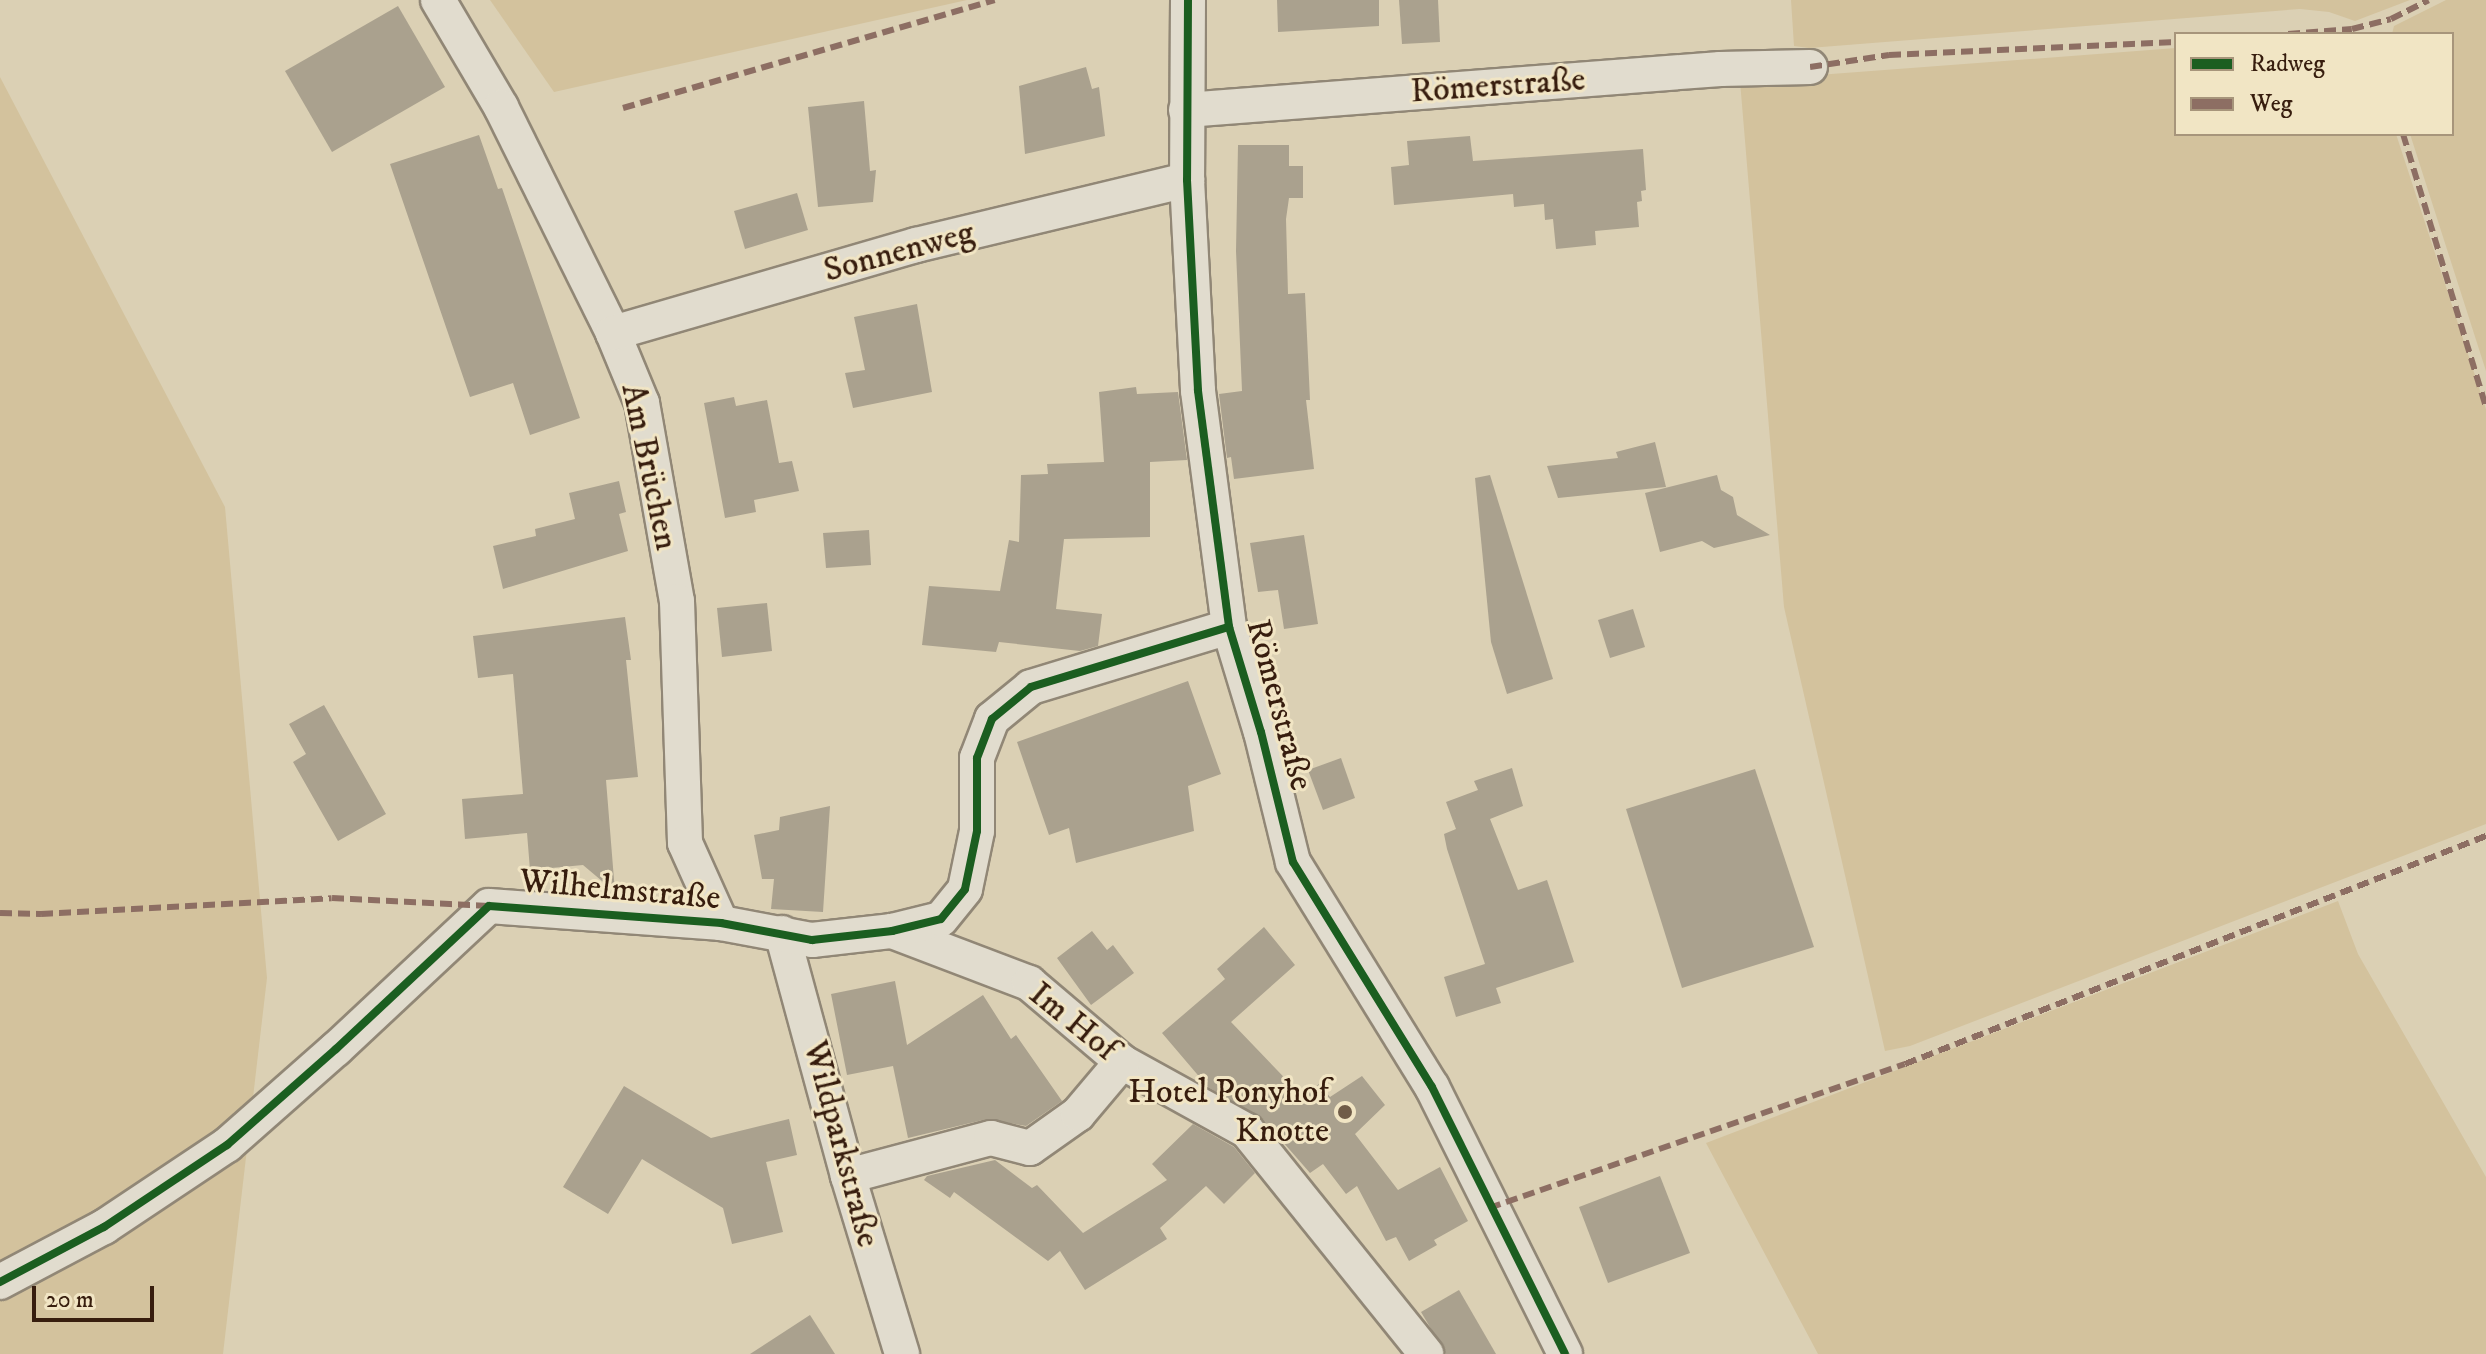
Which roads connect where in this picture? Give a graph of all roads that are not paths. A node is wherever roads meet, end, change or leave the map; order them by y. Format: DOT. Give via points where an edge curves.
graph roads {
  1 [pos="438,0"];
  2 [pos="1188,0"];
  3 [pos="1810,67"];
  4 [pos="1186,110"];
  5 [pos="1187,180"];
  6 [pos="613,333"];
  7 [pos="1229,627"];
  8 [pos="721,923"];
  9 [pos="892,931"];
  10 [pos="782,933"];
  11 [pos="1122,1062"];
  12 [pos="848,1176"];
  13 [pos="0,1282"];
  14 [pos="902,1354"];
  15 [pos="1426,1354"];
  16 [pos="1565,1354"];
  1 -- 6 [label="street, Am Brüchen" via="501,107"];
  2 -- 4 [label="street, Römerstraße"];
  3 -- 4 [label="street, Römerstraße" via="1720,69"];
  4 -- 5 [label="street, Römerstraße"];
  5 -- 6 [label="street, Sonnenweg" via="916,245"];
  5 -- 7 [label="street, Römerstraße" via="1198,391"];
  6 -- 8 [label="street, Am Brüchen" via="642,403 677,601 685,843"];
  7 -- 9 [label="street, Wilhelmstraße" via="1031,687 992,719 977,758 977,831 965,889 941,919"];
  7 -- 16 [label="street, Römerstraße" via="1293,862 1432,1087"];
  8 -- 10 [label="street, Wilhelmstraße"];
  8 -- 13 [label="street, Wilhelmstraße" via="489,906 227,1145 104,1227"];
  9 -- 10 [label="street, Wilhelmstraße" via="812,940"];
  9 -- 11 [label="street, Im Hof" via="1029,983"];
  10 -- 12 [label="street, Wildparkstraße"];
  11 -- 12 [label="street" via="1078,1114 1030,1148 991,1138"];
  11 -- 15 [label="street, Im Hof" via="1247,1131"];
  12 -- 14 [label="street, Wildparkstraße"];
}
